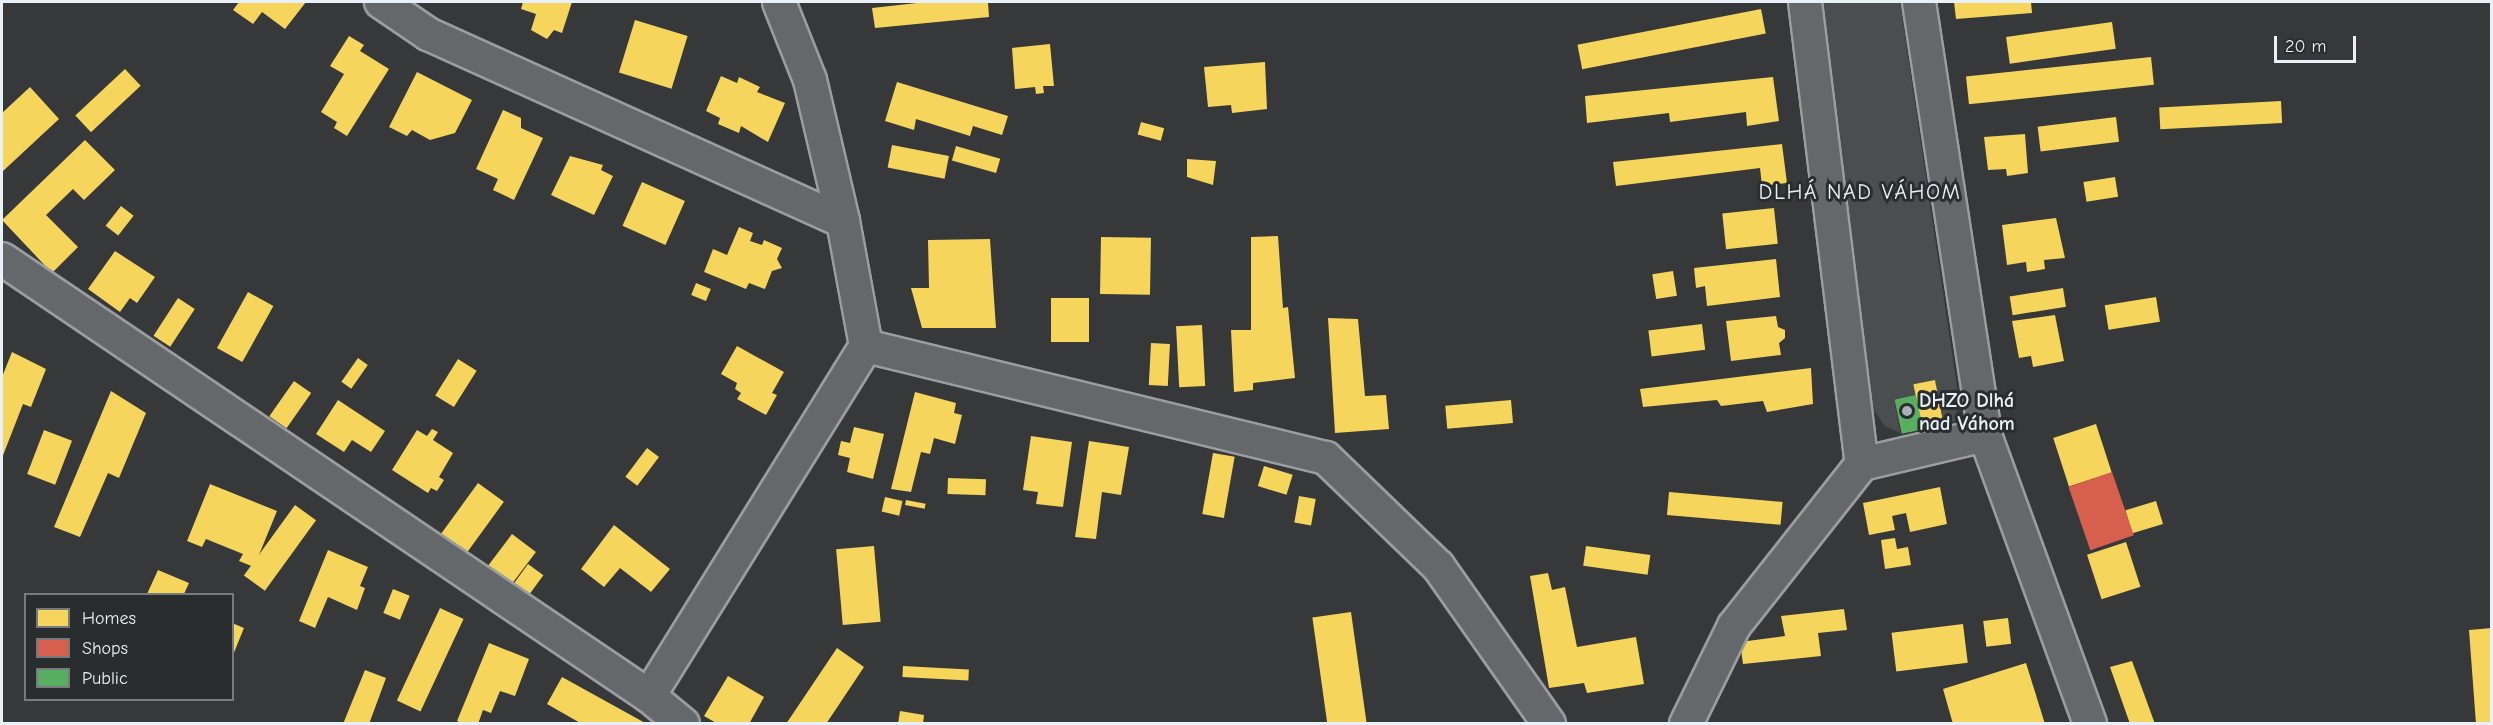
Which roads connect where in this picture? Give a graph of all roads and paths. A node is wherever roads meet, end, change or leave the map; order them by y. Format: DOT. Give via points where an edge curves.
graph roads {
  1 [pos="381,2"];
  2 [pos="779,2"];
  3 [pos="1805,2"];
  4 [pos="1919,2"];
  5 [pos="843,221"];
  6 [pos="2,259"];
  7 [pos="866,346"];
  8 [pos="1985,435"];
  9 [pos="1862,464"];
  10 [pos="649,696"];
  11 [pos="1692,719"];
  12 [pos="682,723"];
  13 [pos="1549,723"];
  14 [pos="2090,723"];
  1 -- 5 [label="street" via="428,34"];
  2 -- 5 [label="street" via="810,80"];
  3 -- 9 [label="street"];
  4 -- 8 [label="street"];
  5 -- 7 [label="street"];
  6 -- 10 [label="street"];
  7 -- 10 [label="street"];
  7 -- 13 [label="street" via="1326,458 1438,566"];
  8 -- 9 [label="street"];
  8 -- 14 [label="street"];
  9 -- 11 [label="street" via="1734,626"];
  10 -- 12 [label="street"];
}
